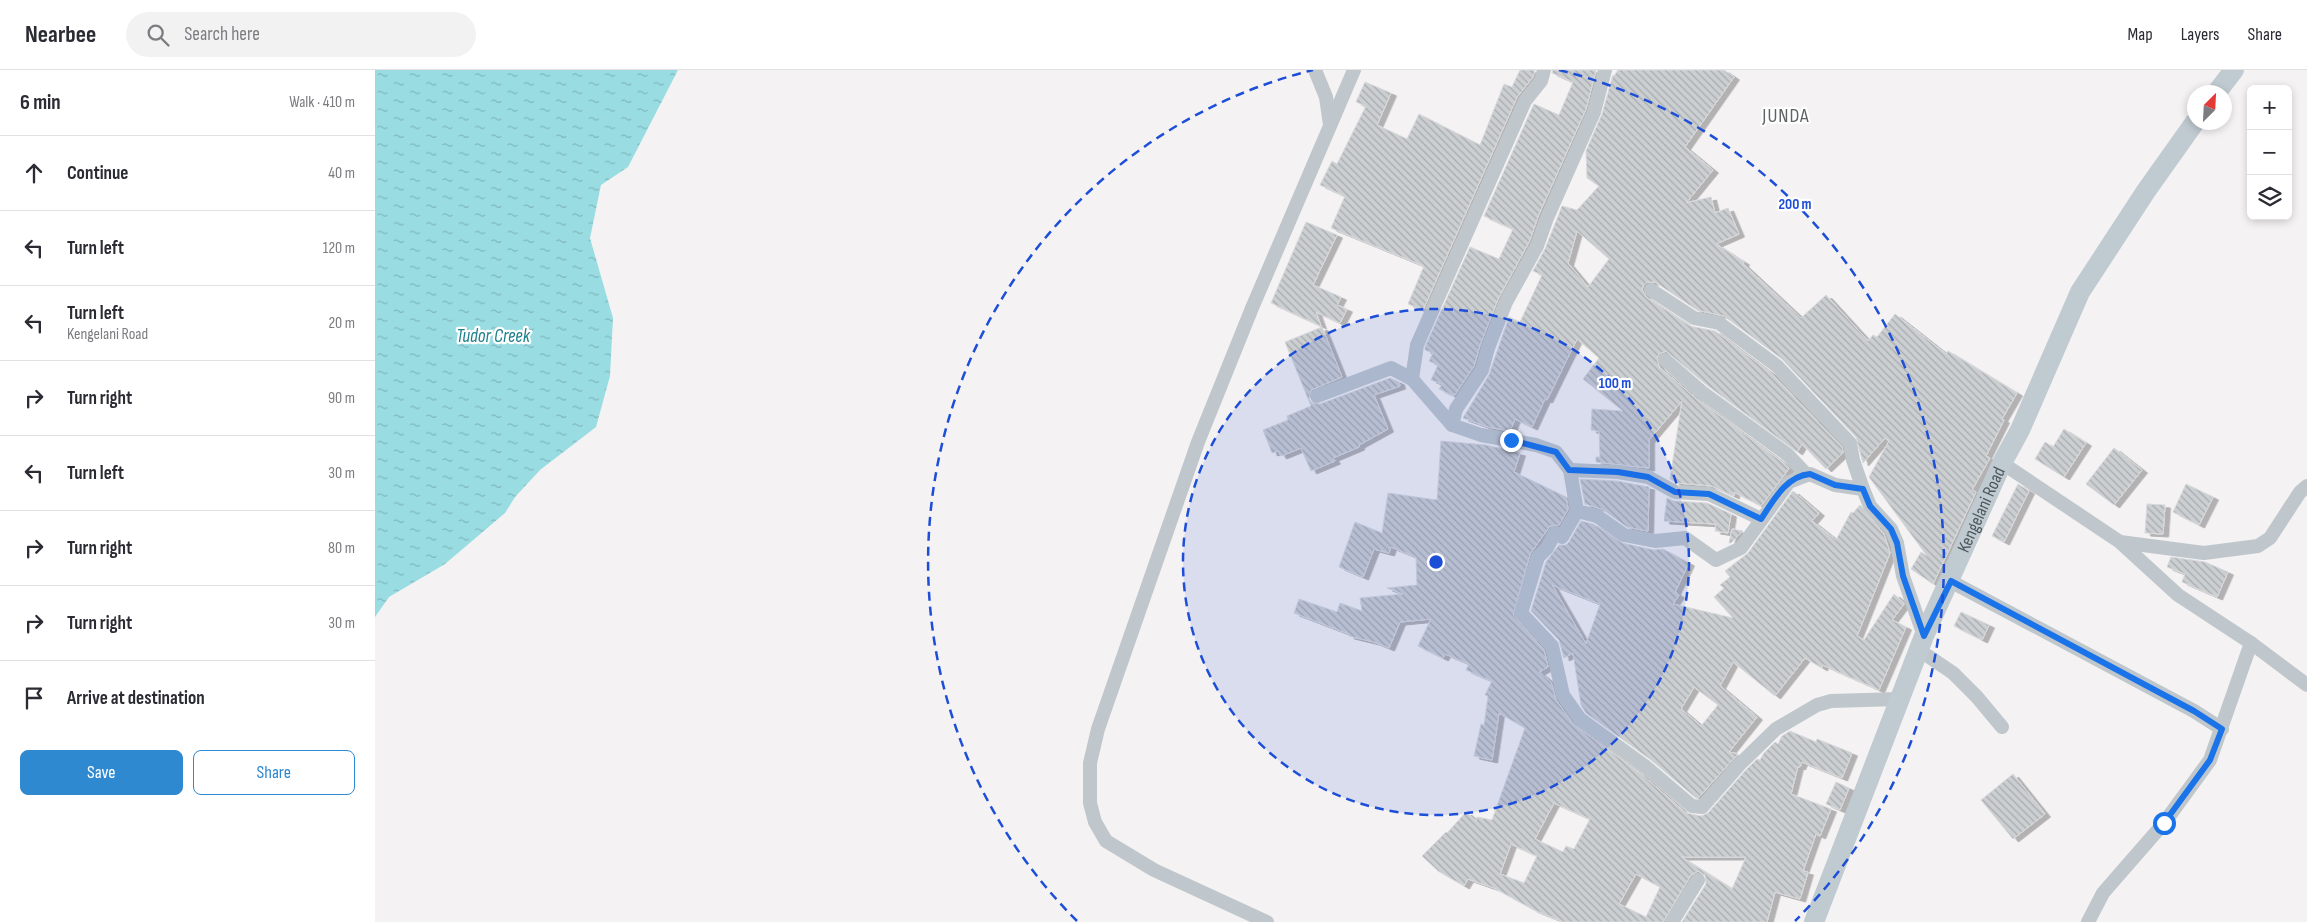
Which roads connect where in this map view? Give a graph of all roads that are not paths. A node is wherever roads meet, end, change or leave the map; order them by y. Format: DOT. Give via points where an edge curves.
graph roads {
  1 [pos="1315,70"];
  2 [pos="1354,70"];
  3 [pos="1544,70"];
  4 [pos="1605,70"];
  5 [pos="2234,70"];
  6 [pos="2222,85"];
  7 [pos="1330,129"];
  8 [pos="2189,130"];
  9 [pos="1651,290"];
  10 [pos="1665,360"];
  11 [pos="1413,379"];
  12 [pos="1317,396"];
  13 [pos="1452,425"];
  14 [pos="2002,463"];
  15 [pos="1569,470"];
  16 [pos="1806,474"];
  17 [pos="2307,486"];
  18 [pos="1863,489"];
  19 [pos="1577,511"];
  20 [pos="1761,519"];
  21 [pos="2120,542"];
  22 [pos="1951,581"];
  23 [pos="1921,643"];
  24 [pos="2251,643"];
  25 [pos="2307,685"];
  26 [pos="1899,699"];
  27 [pos="2002,727"];
  28 [pos="2222,729"];
  29 [pos="1698,880"];
  30 [pos="1267,922"];
  31 [pos="1673,922"];
  32 [pos="1813,922"];
  33 [pos="2088,922"];
  1 -- 7 [label="street" via="1326,97"];
  2 -- 7 [label="street"];
  3 -- 11 [label="street" via="1541,81 1525,101 1417,345"];
  4 -- 13 [label="street" via="1593,112 1537,246 1506,302 1482,370 1456,409"];
  5 -- 6 [label="main road"];
  7 -- 30 [label="street" via="1198,442 1098,729 1090,763 1090,803 1095,822 1106,841 1154,870"];
  8 -- 14 [label="main road, Kengelani Road" via="2080,292 2021,430"];
  9 -- 18 [label="street" via="1694,318 1719,323 1777,366 1851,443"];
  10 -- 16 [label="street" via="1703,393 1788,455"];
  11 -- 12 [label="street" via="1391,368"];
  11 -- 13 [label="street"];
  13 -- 15 [label="street" via="1556,452"];
  14 -- 21 [label="street"];
  14 -- 22 [label="main road, Kengelani Road"];
  15 -- 19 [label="street"];
  15 -- 20 [label="street" via="1648,477 1675,492 1709,494"];
  16 -- 18 [label="street" via="1835,485"];
  16 -- 20 [label="street" via="1789,482"];
  17 -- 21 [label="street" via="2270,538 2258,546 2204,553"];
  18 -- 23 [label="street" via="1870,506 1891,529 1897,543"];
  19 -- 20 [label="street" via="1597,516 1624,535 1655,541 1685,538 1716,560 1741,548"];
  19 -- 26 [label="street" via="1562,537 1555,533 1538,558 1521,612 1552,646 1563,695 1580,718 1692,806 1702,807 1776,729 1817,705 1831,701"];
  21 -- 24 [label="street" via="2178,595"];
  22 -- 23 [label="main road, Kengelani Road"];
  22 -- 28 [label="street"];
  23 -- 26 [label="main road, Kengelani Road"];
  23 -- 27 [label="street" via="1977,696"];
  24 -- 25 [label="street"];
  24 -- 28 [label="street"];
  26 -- 32 [label="main road, Kengelani Road"];
  28 -- 33 [label="street" via="2201,774 2164,823 2112,880 2093,908"];
  29 -- 31 [label="street"];
}
